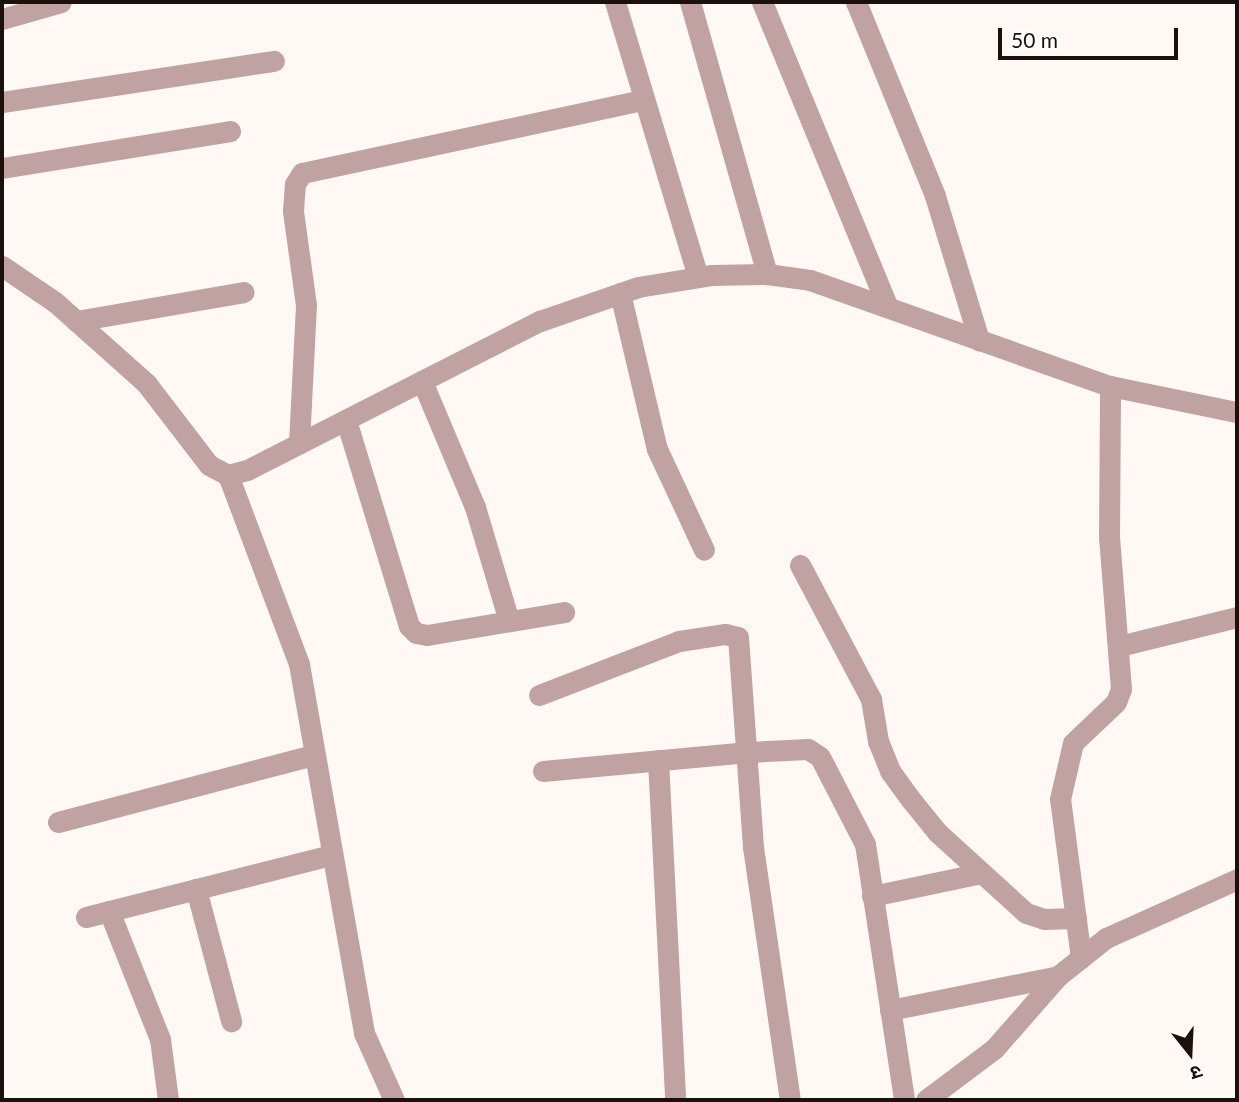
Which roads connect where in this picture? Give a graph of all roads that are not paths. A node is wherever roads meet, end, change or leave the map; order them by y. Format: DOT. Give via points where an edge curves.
graph roads {
  1 [pos="61,2"];
  2 [pos="615,2"];
  3 [pos="690,2"];
  4 [pos="762,2"];
  5 [pos="856,2"];
  6 [pos="2,19"];
  7 [pos="274,61"];
  8 [pos="643,100"];
  9 [pos="2,102"];
  10 [pos="230,131"];
  11 [pos="2,168"];
  12 [pos="2,266"];
  13 [pos="767,274"];
  14 [pos="698,277"];
  15 [pos="244,292"];
  16 [pos="621,293"];
  17 [pos="888,307"];
  18 [pos="76,321"];
  19 [pos="979,340"];
  20 [pos="422,381"];
  21 [pos="1110,386"];
  22 [pos="1237,412"];
  23 [pos="346,420"];
  24 [pos="299,443"];
  25 [pos="228,475"];
  26 [pos="704,550"];
  27 [pos="800,565"];
  28 [pos="564,612"];
  29 [pos="1237,617"];
  30 [pos="509,621"];
  31 [pos="1119,646"];
  32 [pos="539,695"];
  33 [pos="748,752"];
  34 [pos="314,755"];
  35 [pos="658,760"];
  36 [pos="543,771"];
  37 [pos="58,822"];
  38 [pos="331,855"];
  39 [pos="982,873"];
  40 [pos="1237,879"];
  41 [pos="196,889"];
  42 [pos="872,896"];
  43 [pos="109,911"];
  44 [pos="86,917"];
  45 [pos="1076,918"];
  46 [pos="1081,958"];
  47 [pos="1058,976"];
  48 [pos="890,1010"];
  49 [pos="230,1021"];
  50 [pos="168,1100"];
  51 [pos="394,1100"];
  52 [pos="675,1100"];
  53 [pos="790,1100"];
  54 [pos="904,1100"];
  55 [pos="926,1100"];
  1 -- 6 [label="street"];
  2 -- 8 [label="street"];
  3 -- 13 [label="street"];
  4 -- 17 [label="street"];
  5 -- 19 [label="street" via="934,196"];
  7 -- 9 [label="street"];
  8 -- 14 [label="street"];
  8 -- 24 [label="street" via="302,173 295,184 293,211 306,305"];
  10 -- 11 [label="street"];
  12 -- 18 [label="street"];
  13 -- 14 [label="street"];
  13 -- 17 [label="street" via="810,280"];
  14 -- 16 [label="street"];
  15 -- 18 [label="street"];
  16 -- 20 [label="street" via="541,321"];
  16 -- 26 [label="street" via="657,449"];
  17 -- 19 [label="street"];
  18 -- 25 [label="street" via="146,383 209,465"];
  19 -- 21 [label="street"];
  20 -- 23 [label="street"];
  20 -- 30 [label="street" via="475,507"];
  21 -- 22 [label="street"];
  21 -- 31 [label="street" via="1109,538"];
  23 -- 24 [label="street"];
  23 -- 30 [label="street" via="409,626 427,635"];
  24 -- 25 [label="street"];
  25 -- 34 [label="street" via="299,664"];
  27 -- 39 [label="street" via="871,699 878,741 890,771 937,832"];
  28 -- 30 [label="street"];
  29 -- 31 [label="street"];
  31 -- 45 [label="street" via="1122,676 1116,702 1073,743 1064,766 1060,799"];
  32 -- 33 [label="street" via="679,641 725,634 738,637"];
  33 -- 35 [label="street"];
  33 -- 42 [label="street" via="808,749 820,757 865,844"];
  33 -- 53 [label="street" via="753,847"];
  34 -- 37 [label="street"];
  34 -- 38 [label="street"];
  35 -- 36 [label="street"];
  35 -- 52 [label="street"];
  38 -- 41 [label="street"];
  38 -- 51 [label="street" via="363,1033"];
  39 -- 42 [label="street"];
  39 -- 45 [label="street" via="1026,913"];
  40 -- 46 [label="street" via="1106,938"];
  41 -- 43 [label="street"];
  41 -- 49 [label="street"];
  42 -- 48 [label="street"];
  43 -- 44 [label="street"];
  43 -- 50 [label="street" via="160,1039"];
  45 -- 46 [label="street"];
  46 -- 47 [label="street"];
  47 -- 48 [label="street"];
  47 -- 55 [label="street" via="994,1049"];
  48 -- 54 [label="street"];
}
